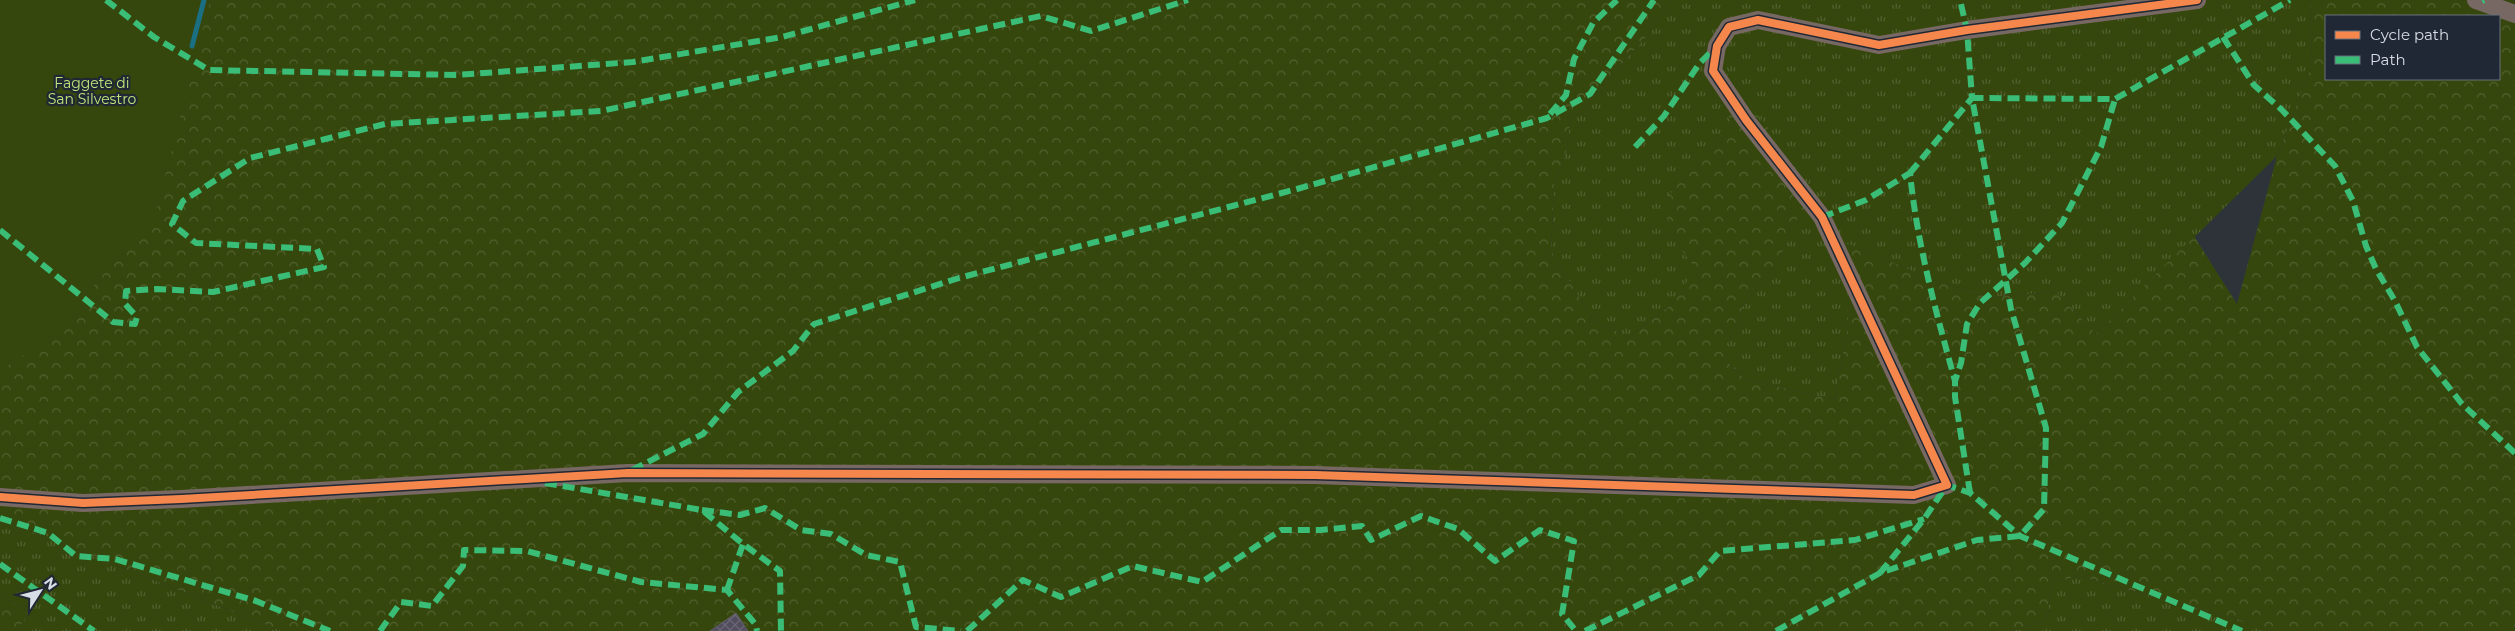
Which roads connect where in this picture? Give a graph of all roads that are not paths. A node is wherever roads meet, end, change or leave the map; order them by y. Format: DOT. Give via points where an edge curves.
graph roads {
  1 [pos="2197,0"];
  2 [pos="2476,0"];
  3 [pos="2515,14"];
  4 [pos="0,497"];
  1 -- 4 [label="street" via="1967,30 1879,45 1758,20 1729,27 1717,46 1714,71 1746,120 1822,217 1947,485 1914,494 1315,475 628,473 83,503"];
  2 -- 3 [label="street"];
}
